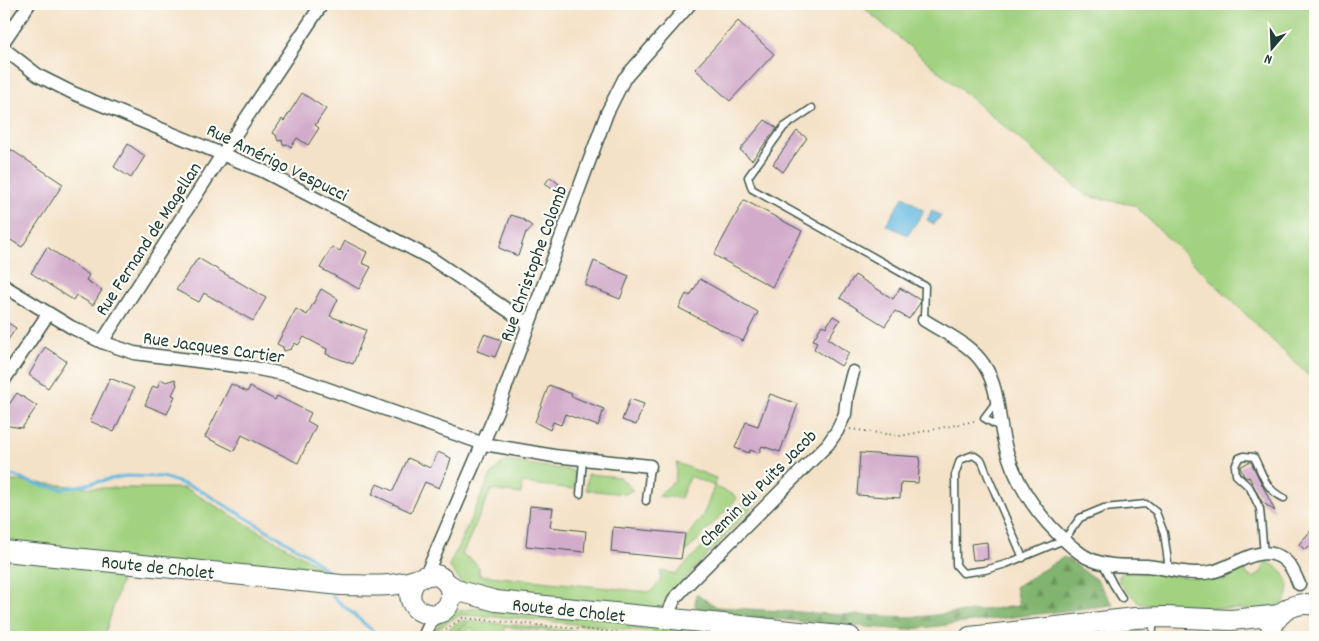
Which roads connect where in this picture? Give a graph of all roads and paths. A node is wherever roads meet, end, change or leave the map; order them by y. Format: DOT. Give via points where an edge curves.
graph roads {
  1 [pos="29,4"];
  2 [pos="322,4"];
  3 [pos="690,4"];
  4 [pos="4,41"];
  5 [pos="4,49"];
  6 [pos="812,108"];
  7 [pos="223,153"];
  8 [pos="4,286"];
  9 [pos="48,314"];
  10 [pos="924,320"];
  11 [pos="528,324"];
  12 [pos="102,342"];
  13 [pos="853,372"];
  14 [pos="4,380"];
  15 [pos="997,401"];
  16 [pos="984,418"];
  17 [pos="839,427"];
  18 [pos="1002,428"];
  19 [pos="484,444"];
  20 [pos="583,460"];
  21 [pos="650,466"];
  22 [pos="580,494"];
  23 [pos="1284,498"];
  24 [pos="646,501"];
  25 [pos="1064,540"];
  26 [pos="4,550"];
  27 [pos="1264,554"];
  28 [pos="1023,558"];
  29 [pos="1103,564"];
  30 [pos="1169,569"];
  31 [pos="432,579"];
  32 [pos="1299,584"];
  33 [pos="341,585"];
  34 [pos="1122,598"];
  35 [pos="496,601"];
  36 [pos="1314,605"];
  37 [pos="428,611"];
  38 [pos="1285,611"];
  39 [pos="1154,617"];
  40 [pos="1231,620"];
  41 [pos="666,628"];
  42 [pos="423,637"];
  43 [pos="437,637"];
  44 [pos="850,637"];
  45 [pos="970,637"];
  46 [pos="1152,637"];
  47 [pos="1269,637"];
  1 -- 4 [label="street"];
  2 -- 7 [label="street, Rue Fernand de Magellan"];
  3 -- 11 [label="street, Rue Christophe Colomb" via="624,79 607,113"];
  5 -- 7 [label="street, Rue Amérigo Vespucci" via="39,76 73,93"];
  6 -- 10 [label="lane" via="784,127 748,177 752,188 924,286"];
  7 -- 11 [label="street, Rue Amérigo Vespucci" via="432,259"];
  7 -- 12 [label="street, Rue Fernand de Magellan"];
  8 -- 9 [label="street, Rue Jacques Cartier"];
  9 -- 12 [label="street, Rue Jacques Cartier"];
  9 -- 14 [label="street"];
  10 -- 15 [label="street" via="980,358 991,378"];
  11 -- 19 [label="street, Rue Christophe Colomb"];
  12 -- 19 [label="street, Rue Jacques Cartier" via="141,355 288,375"];
  13 -- 17 [label="street, Chemin du Puits Jacob" via="845,414"];
  15 -- 16 [label="lane"];
  15 -- 18 [label="street"];
  16 -- 17 [label="path" via="901,436"];
  16 -- 18 [label="lane"];
  17 -- 41 [label="street, Chemin du Puits Jacob" via="828,444 686,586 676,598"];
  18 -- 25 [label="street" via="1015,474 1029,500"];
  19 -- 20 [label="street, Rue Jacques Cartier"];
  19 -- 31 [label="street, Rue Christophe Colomb" via="436,552"];
  20 -- 21 [label="street, Rue Jacques Cartier"];
  20 -- 22 [label="lane"];
  21 -- 24 [label="lane"];
  23 -- 27 [label="lane" via="1269,489 1254,457 1239,458 1235,466 1236,475 1250,488 1260,509"];
  25 -- 28 [label="lane"];
  25 -- 29 [label="street" via="1086,558"];
  25 -- 30 [label="lane" via="1080,518 1104,508 1146,504 1156,512 1164,534"];
  26 -- 33 [label="main road, Route de Cholet"];
  27 -- 30 [label="street" via="1211,572"];
  27 -- 32 [label="street" via="1284,560 1294,571"];
  28 -- 28 [label="lane" via="963,573 956,565 955,475 960,460 973,455 982,461"];
  29 -- 30 [label="street"];
  29 -- 34 [label="lane"];
  31 -- 33 [label="main road, Route de Cholet" via="386,586"];
  31 -- 35 [label="main road, Route de Cholet" via="459,591"];
  31 -- 37 [label="main road" via="410,591"];
  31 -- 37 [label="main road" via="451,597"];
  32 -- 36 [label="street"];
  32 -- 38 [label="street"];
  33 -- 37 [label="main road, Route de Cholet" via="394,596"];
  35 -- 37 [label="main road, Route de Cholet"];
  35 -- 41 [label="main road, Route de Cholet"];
  36 -- 38 [label="main road" via="1300,604"];
  37 -- 42 [label="street"];
  38 -- 40 [label="main road"];
  38 -- 47 [label="main road" via="1272,627"];
  39 -- 40 [label="main road"];
  39 -- 45 [label="main road"];
  39 -- 46 [label="lane"];
  40 -- 47 [label="main road" via="1254,627"];
  41 -- 43 [label="path" via="462,618"];
  41 -- 44 [label="main road, Route de Cholet"];
}
